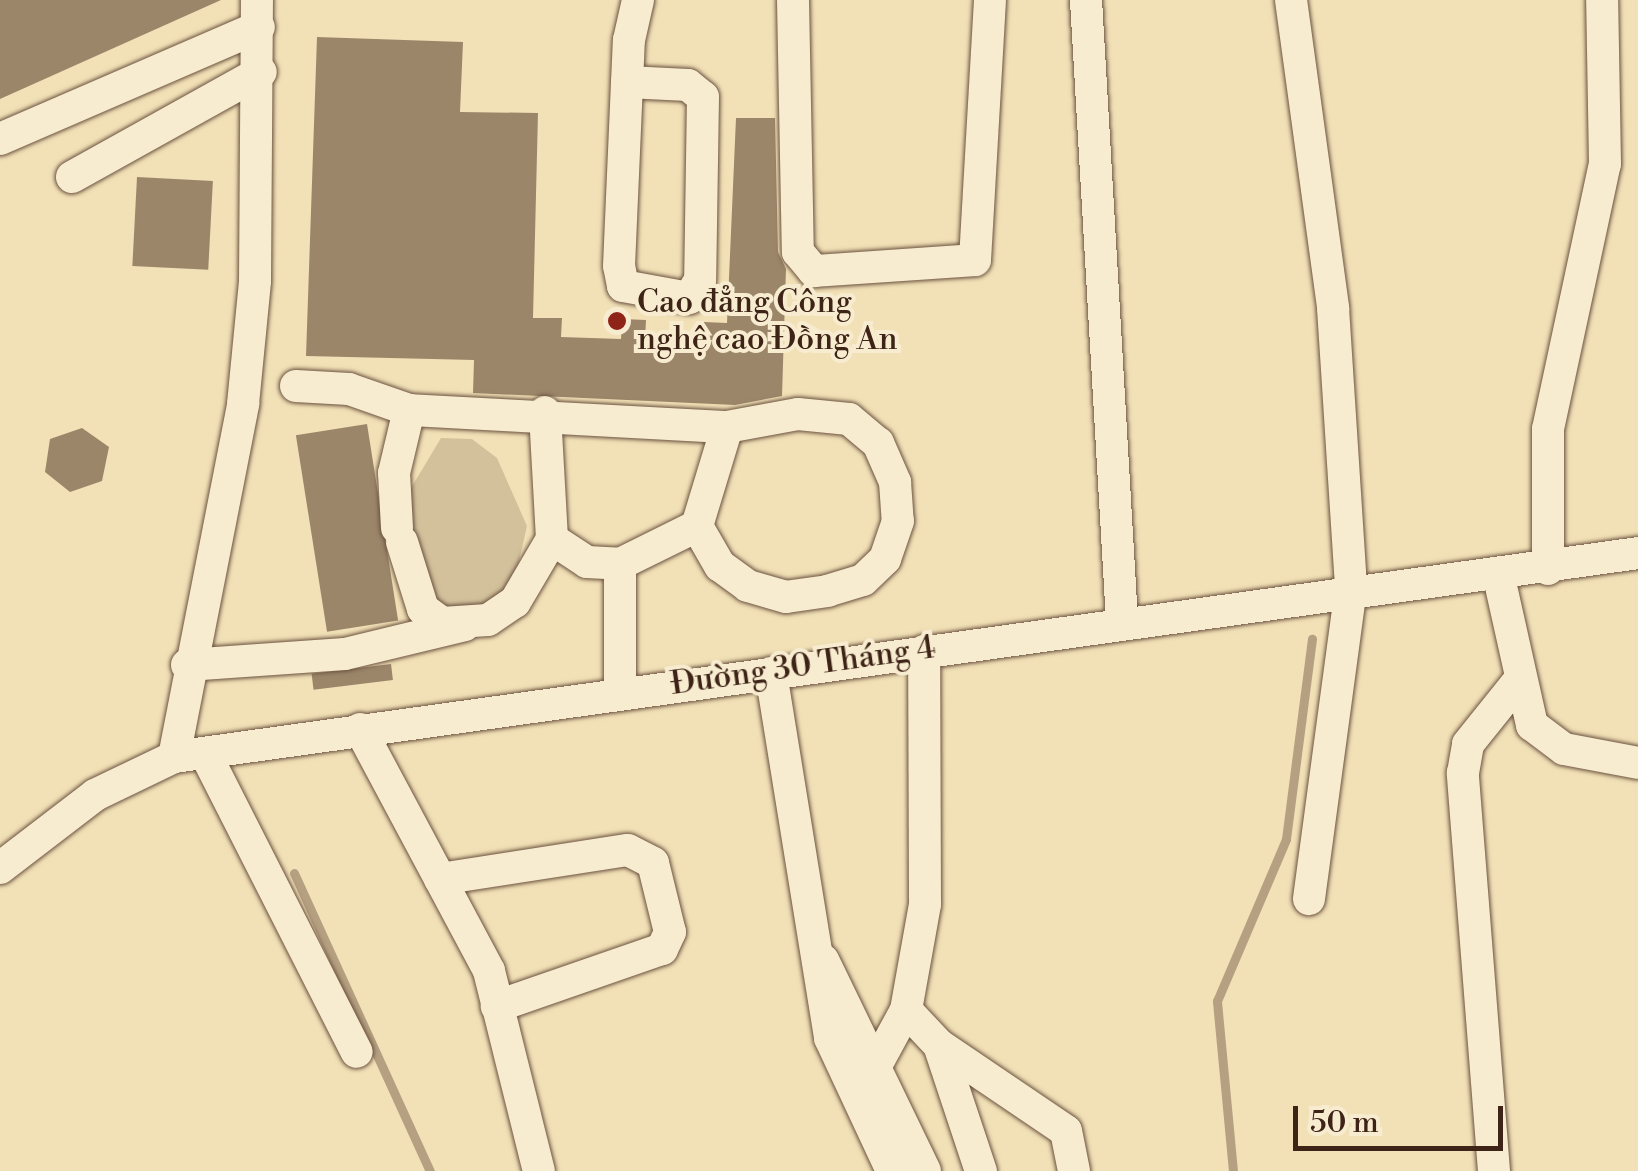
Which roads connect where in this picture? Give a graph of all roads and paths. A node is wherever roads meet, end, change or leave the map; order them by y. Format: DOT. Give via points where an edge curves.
graph roads {
  1 [pos="638,0"];
  2 [pos="793,0"];
  3 [pos="990,0"];
  4 [pos="1086,0"];
  5 [pos="1290,0"];
  6 [pos="1602,0"];
  7 [pos="258,13"];
  8 [pos="261,72"];
  9 [pos="627,82"];
  10 [pos="0,139"];
  11 [pos="72,176"];
  12 [pos="296,386"];
  13 [pos="409,410"];
  14 [pos="545,412"];
  15 [pos="727,427"];
  16 [pos="697,526"];
  17 [pos="552,540"];
  18 [pos="1638,554"];
  19 [pos="620,564"];
  20 [pos="1548,569"];
  21 [pos="1498,573"];
  22 [pos="1351,588"];
  23 [pos="1122,620"];
  24 [pos="465,625"];
  25 [pos="924,651"];
  26 [pos="187,664"];
  27 [pos="770,673"];
  28 [pos="1516,684"];
  29 [pos="620,690"];
  30 [pos="360,729"];
  31 [pos="190,755"];
  32 [pos="1638,763"];
  33 [pos="0,868"];
  34 [pos="440,879"];
  35 [pos="1309,899"];
  36 [pos="815,948"];
  37 [pos="497,1006"];
  38 [pos="906,1010"];
  39 [pos="939,1044"];
  40 [pos="357,1052"];
  41 [pos="874,1069"];
  42 [pos="539,1171"];
  43 [pos="892,1171"];
  44 [pos="925,1171"];
  45 [pos="981,1171"];
  46 [pos="1074,1171"];
  47 [pos="1494,1171"];
  1 -- 9 [label="street"];
  2 -- 3 [label="street" via="798,252 814,271 975,260"];
  4 -- 23 [label="street"];
  5 -- 22 [label="street" via="1332,308"];
  6 -- 20 [label="street" via="1605,164 1548,430"];
  7 -- 8 [label="street"];
  7 -- 10 [label="street"];
  8 -- 11 [label="street"];
  8 -- 26 [label="street" via="243,404"];
  9 -- 9 [label="street" via="688,85 703,97 700,280 689,298 622,286"];
  12 -- 13 [label="street" via="349,389"];
  13 -- 14 [label="street"];
  13 -- 24 [label="street" via="394,472 400,535 423,609"];
  14 -- 15 [label="street"];
  14 -- 17 [label="street"];
  15 -- 16 [label="street"];
  15 -- 16 [label="street" via="798,414 849,419 878,444 898,521 885,559 862,580 786,597 720,566"];
  16 -- 19 [label="street"];
  17 -- 19 [label="street" via="587,562"];
  17 -- 24 [label="street" via="514,602"];
  18 -- 20 [label="street, Đường 30 Tháng 4"];
  19 -- 29 [label="street"];
  20 -- 21 [label="street, Đường 30 Tháng 4"];
  21 -- 22 [label="street, Đường 30 Tháng 4"];
  21 -- 28 [label="street"];
  22 -- 23 [label="street, Đường 30 Tháng 4"];
  22 -- 35 [label="street"];
  23 -- 25 [label="street, Đường 30 Tháng 4"];
  24 -- 26 [label="street" via="344,654"];
  25 -- 27 [label="street, Đường 30 Tháng 4"];
  25 -- 38 [label="street" via="925,904"];
  26 -- 31 [label="street"];
  27 -- 29 [label="street, Đường 30 Tháng 4"];
  27 -- 36 [label="street"];
  28 -- 32 [label="street" via="1544,738"];
  28 -- 47 [label="street" via="1468,744 1463,773"];
  29 -- 30 [label="street, Đường 30 Tháng 4"];
  30 -- 31 [label="street, Đường 30 Tháng 4"];
  30 -- 34 [label="street"];
  31 -- 33 [label="street, Đường 30 Tháng 4" via="95,795"];
  31 -- 40 [label="street"];
  34 -- 37 [label="street"];
  34 -- 37 [label="street" via="628,850 653,863 670,932 662,948"];
  36 -- 41 [label="street" via="860,1020"];
  36 -- 43 [label="street" via="830,1038"];
  37 -- 42 [label="street"];
  38 -- 39 [label="street"];
  38 -- 41 [label="street"];
  39 -- 45 [label="street"];
  39 -- 46 [label="street" via="1066,1131"];
  41 -- 44 [label="street"];
}
